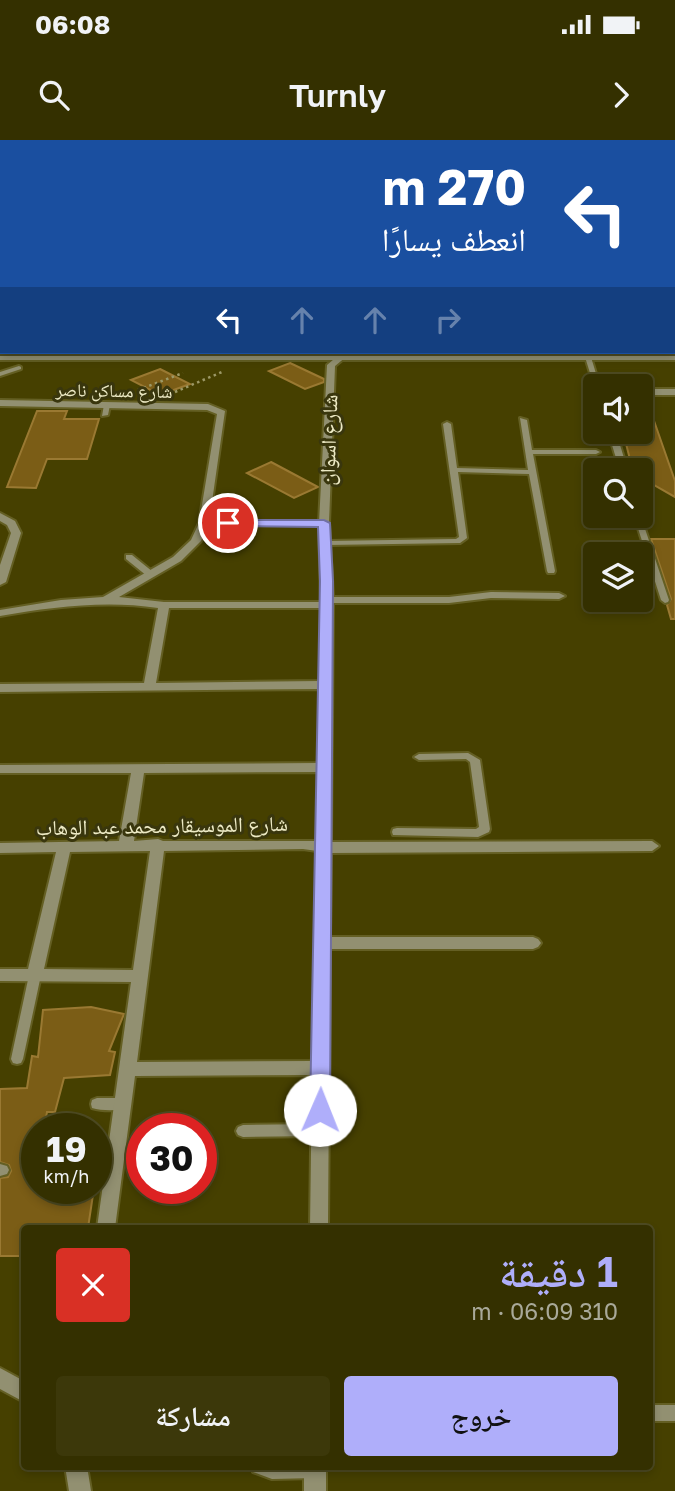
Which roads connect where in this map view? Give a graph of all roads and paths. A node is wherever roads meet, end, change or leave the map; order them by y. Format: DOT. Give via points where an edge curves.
graph roads {
  1 [pos="343,354"];
  2 [pos="0,357"];
  3 [pos="587,357"];
  4 [pos="675,357"];
  5 [pos="324,358"];
  6 [pos="19,369"];
  7 [pos="187,371"];
  8 [pos="224,371"];
  9 [pos="0,374"];
  10 [pos="593,374"];
  11 [pos="138,390"];
  12 [pos="653,392"];
  13 [pos="675,392"];
  14 [pos="0,403"];
  15 [pos="141,406"];
  16 [pos="523,420"];
  17 [pos="447,424"];
  18 [pos="529,452"];
  19 [pos="596,452"];
  20 [pos="453,470"];
  21 [pos="532,472"];
  22 [pos="0,516"];
  23 [pos="204,523"];
  24 [pos="324,523"];
  25 [pos="642,528"];
  26 [pos="327,543"];
  27 [pos="129,557"];
  28 [pos="551,571"];
  29 [pos="150,574"];
  30 [pos="0,582"];
  31 [pos="559,596"];
  32 [pos="665,600"];
  33 [pos="104,601"];
  34 [pos="327,603"];
  35 [pos="164,605"];
  36 [pos="0,613"];
  37 [pos="325,685"];
  38 [pos="149,687"];
  39 [pos="0,688"];
  40 [pos="419,757"];
  41 [pos="324,767"];
  42 [pos="138,768"];
  43 [pos="0,769"];
  44 [pos="397,832"];
  45 [pos="426,832"];
  46 [pos="158,844"];
  47 [pos="126,845"];
  48 [pos="324,846"];
  49 [pos="652,846"];
  50 [pos="64,847"];
  51 [pos="0,848"];
  52 [pos="427,848"];
  53 [pos="322,943"];
  54 [pos="533,943"];
  55 [pos="0,975"];
  56 [pos="35,975"];
  57 [pos="140,976"];
  58 [pos="17,1059"];
  59 [pos="321,1068"];
  60 [pos="128,1069"];
  61 [pos="97,1104"];
  62 [pos="123,1104"];
  63 [pos="320,1130"];
  64 [pos="243,1131"];
  65 [pos="106,1225"];
  66 [pos="318,1225"];
  67 [pos="0,1378"];
  68 [pos="21,1390"];
  69 [pos="653,1413"];
  70 [pos="675,1413"];
  71 [pos="77,1470"];
  72 [pos="269,1470"];
  73 [pos="315,1476"];
  74 [pos="80,1491"];
  1 -- 3 [label="street"];
  1 -- 5 [label="street, شارع اسوان"];
  1 -- 5 [label="street"];
  2 -- 5 [label="street"];
  3 -- 4 [label="street"];
  3 -- 10 [label="lane"];
  5 -- 24 [label="street, شارع اسوان"];
  6 -- 9 [label="lane"];
  7 -- 11 [label="path"];
  8 -- 15 [label="path"];
  12 -- 13 [label="street"];
  14 -- 15 [label="street, شارع مساكن ناصر" via="105,410"];
  15 -- 23 [label="street, شارع مساكن ناصر" via="220,411 223,418"];
  16 -- 18 [label="lane"];
  17 -- 20 [label="lane"];
  18 -- 19 [label="lane"];
  18 -- 21 [label="lane"];
  20 -- 21 [label="lane"];
  20 -- 26 [label="lane" via="461,540"];
  21 -- 28 [label="lane"];
  22 -- 30 [label="street" via="16,533"];
  23 -- 24 [label="lane"];
  23 -- 29 [label="street" via="188,550"];
  24 -- 26 [label="street, شارع اسوان"];
  25 -- 32 [label="lane"];
  26 -- 34 [label="street, شارع اسوان"];
  27 -- 29 [label="lane"];
  29 -- 33 [label="street"];
  31 -- 34 [label="street"];
  33 -- 35 [label="street"];
  33 -- 36 [label="street"];
  34 -- 35 [label="street"];
  34 -- 37 [label="street, شارع اسوان"];
  35 -- 38 [label="street"];
  37 -- 38 [label="street"];
  37 -- 41 [label="street, شارع اسوان"];
  38 -- 39 [label="street"];
  40 -- 45 [label="lane" via="473,758 485,827 478,833"];
  41 -- 42 [label="street"];
  41 -- 48 [label="street, شارع اسوان"];
  42 -- 43 [label="street"];
  42 -- 47 [label="street"];
  44 -- 45 [label="lane"];
  45 -- 52 [label="lane"];
  46 -- 47 [label="street, شارع الموسيقار محمد عبد الوهاب"];
  46 -- 48 [label="street, شارع الموسيقار محمد عبد الوهاب"];
  46 -- 57 [label="street"];
  47 -- 50 [label="street, شارع الموسيقار محمد عبد الوهاب"];
  48 -- 52 [label="street, شارع الموسيقار محمد عبد الوهاب"];
  48 -- 53 [label="street, شارع اسوان"];
  49 -- 52 [label="street, شارع الموسيقار محمد عبد الوهاب"];
  50 -- 51 [label="street, شارع الموسيقار محمد عبد الوهاب"];
  50 -- 56 [label="street"];
  53 -- 54 [label="street"];
  53 -- 59 [label="street, شارع اسوان"];
  55 -- 56 [label="street"];
  56 -- 57 [label="street"];
  56 -- 58 [label="lane"];
  57 -- 60 [label="street"];
  59 -- 60 [label="street"];
  59 -- 63 [label="street, شارع اسوان"];
  60 -- 62 [label="street"];
  61 -- 62 [label="lane"];
  62 -- 65 [label="street"];
  63 -- 64 [label="lane"];
  63 -- 66 [label="street, شارع اسوان"];
  67 -- 68 [label="street"];
  69 -- 70 [label="lane"];
  71 -- 74 [label="street"];
  72 -- 73 [label="lane"];
}
